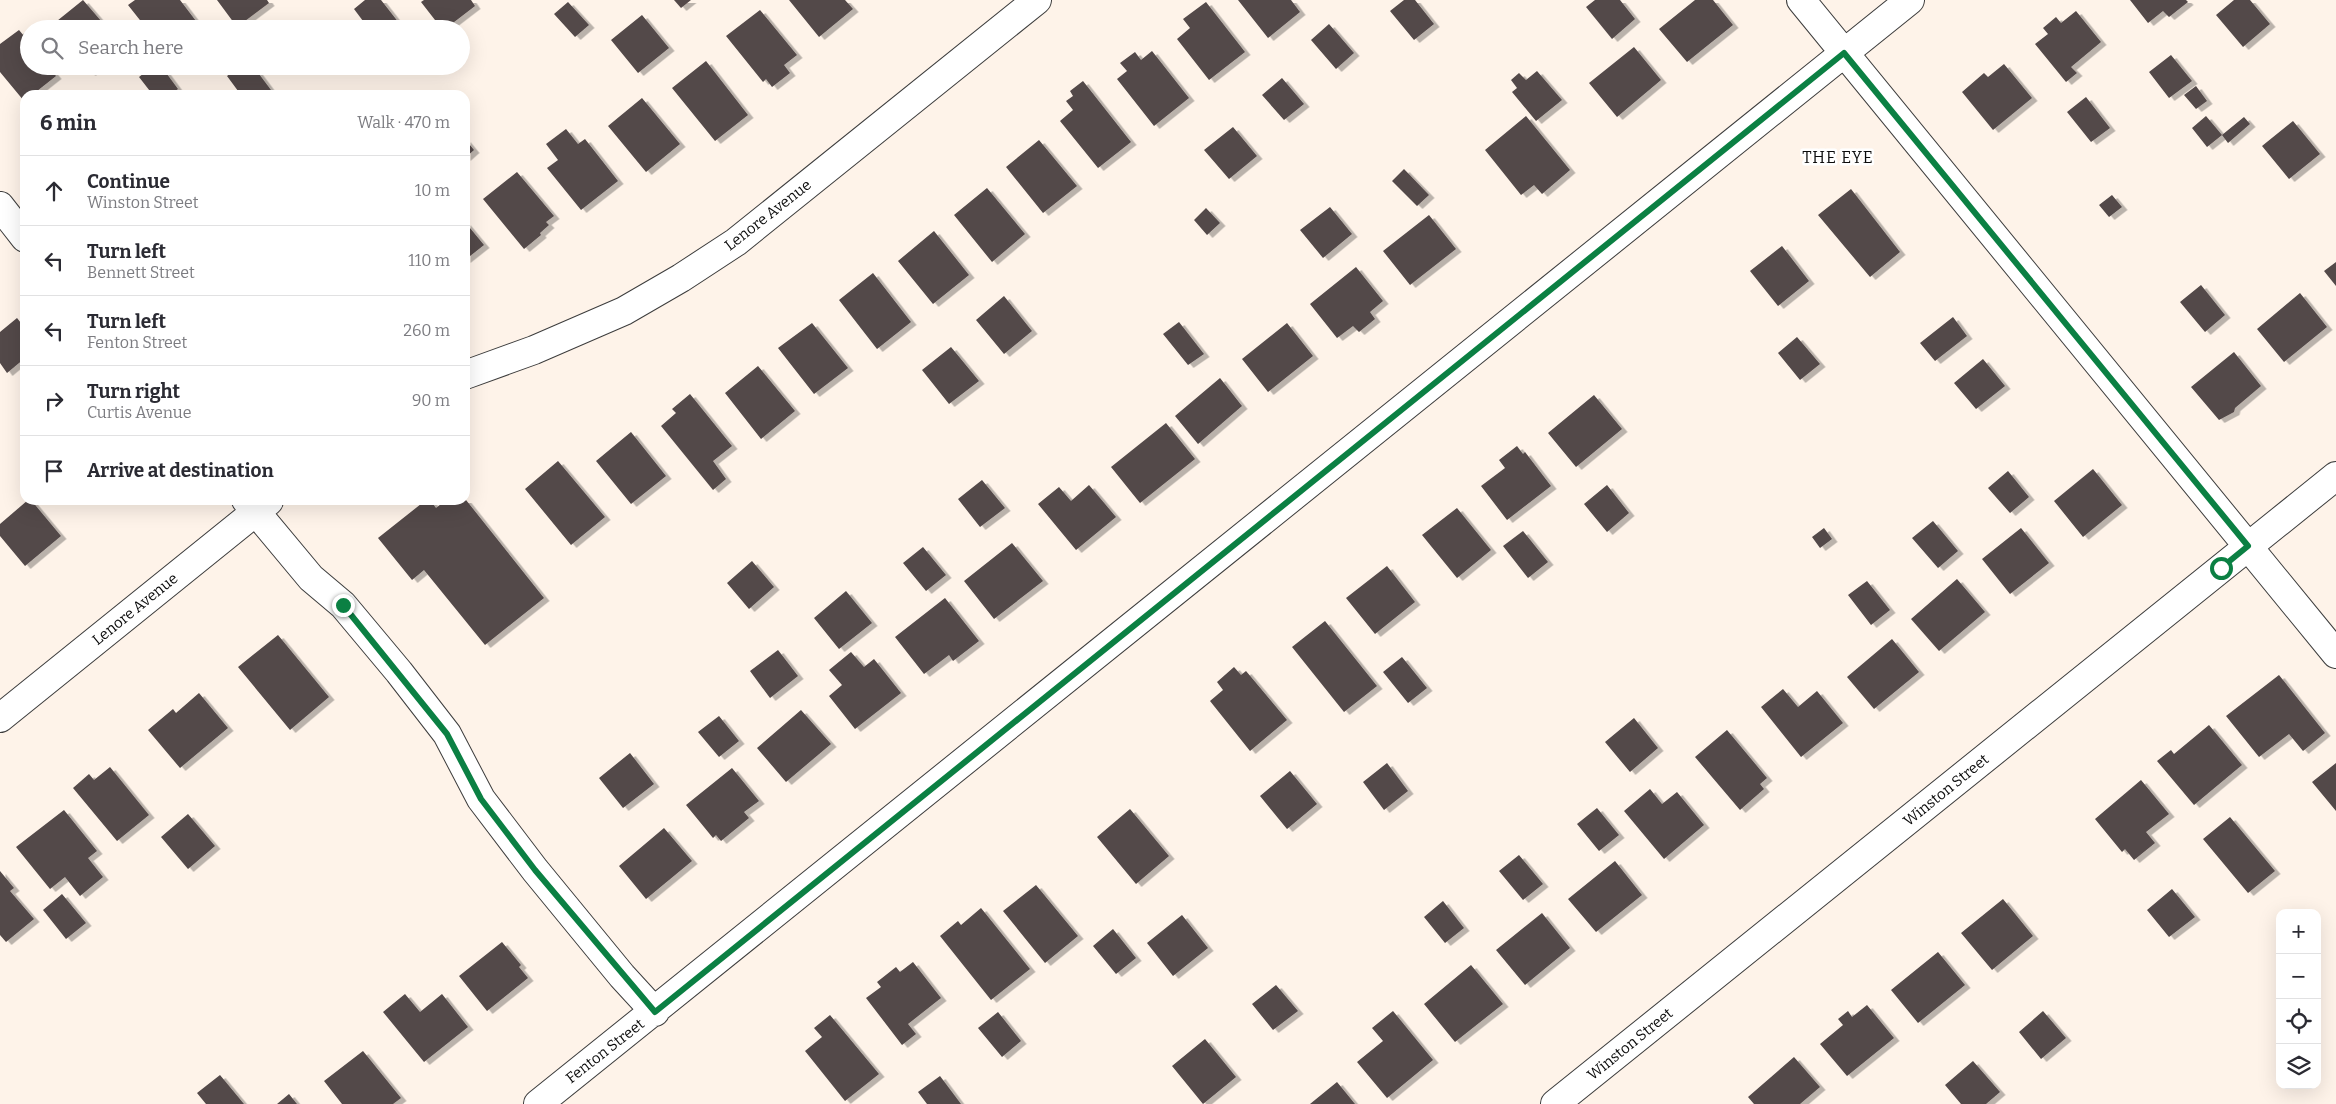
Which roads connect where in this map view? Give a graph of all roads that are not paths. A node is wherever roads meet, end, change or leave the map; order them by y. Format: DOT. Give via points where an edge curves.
graph roads {
  1 [pos="1037,0"];
  2 [pos="1801,0"];
  3 [pos="1910,0"];
  4 [pos="1844,53"];
  5 [pos="0,206"];
  6 [pos="20,232"];
  7 [pos="470,373"];
  8 [pos="2336,476"];
  9 [pos="256,505"];
  10 [pos="258,505"];
  11 [pos="2248,546"];
  12 [pos="2336,654"];
  13 [pos="0,718"];
  14 [pos="655,1012"];
  15 [pos="538,1104"];
  16 [pos="1556,1104"];
  1 -- 7 [label="street, Lenore Avenue" via="736,242 624,311"];
  2 -- 4 [label="street"];
  3 -- 4 [label="street, Fenton Street"];
  4 -- 11 [label="street"];
  4 -- 14 [label="street, Fenton Street"];
  5 -- 6 [label="street"];
  8 -- 11 [label="street, Winston Street"];
  9 -- 13 [label="street, Lenore Avenue"];
  10 -- 14 [label="street" via="311,578 343,605 399,672 447,734 481,799 517,847"];
  11 -- 12 [label="street"];
  11 -- 16 [label="street, Winston Street"];
  14 -- 15 [label="street, Fenton Street"];
}
